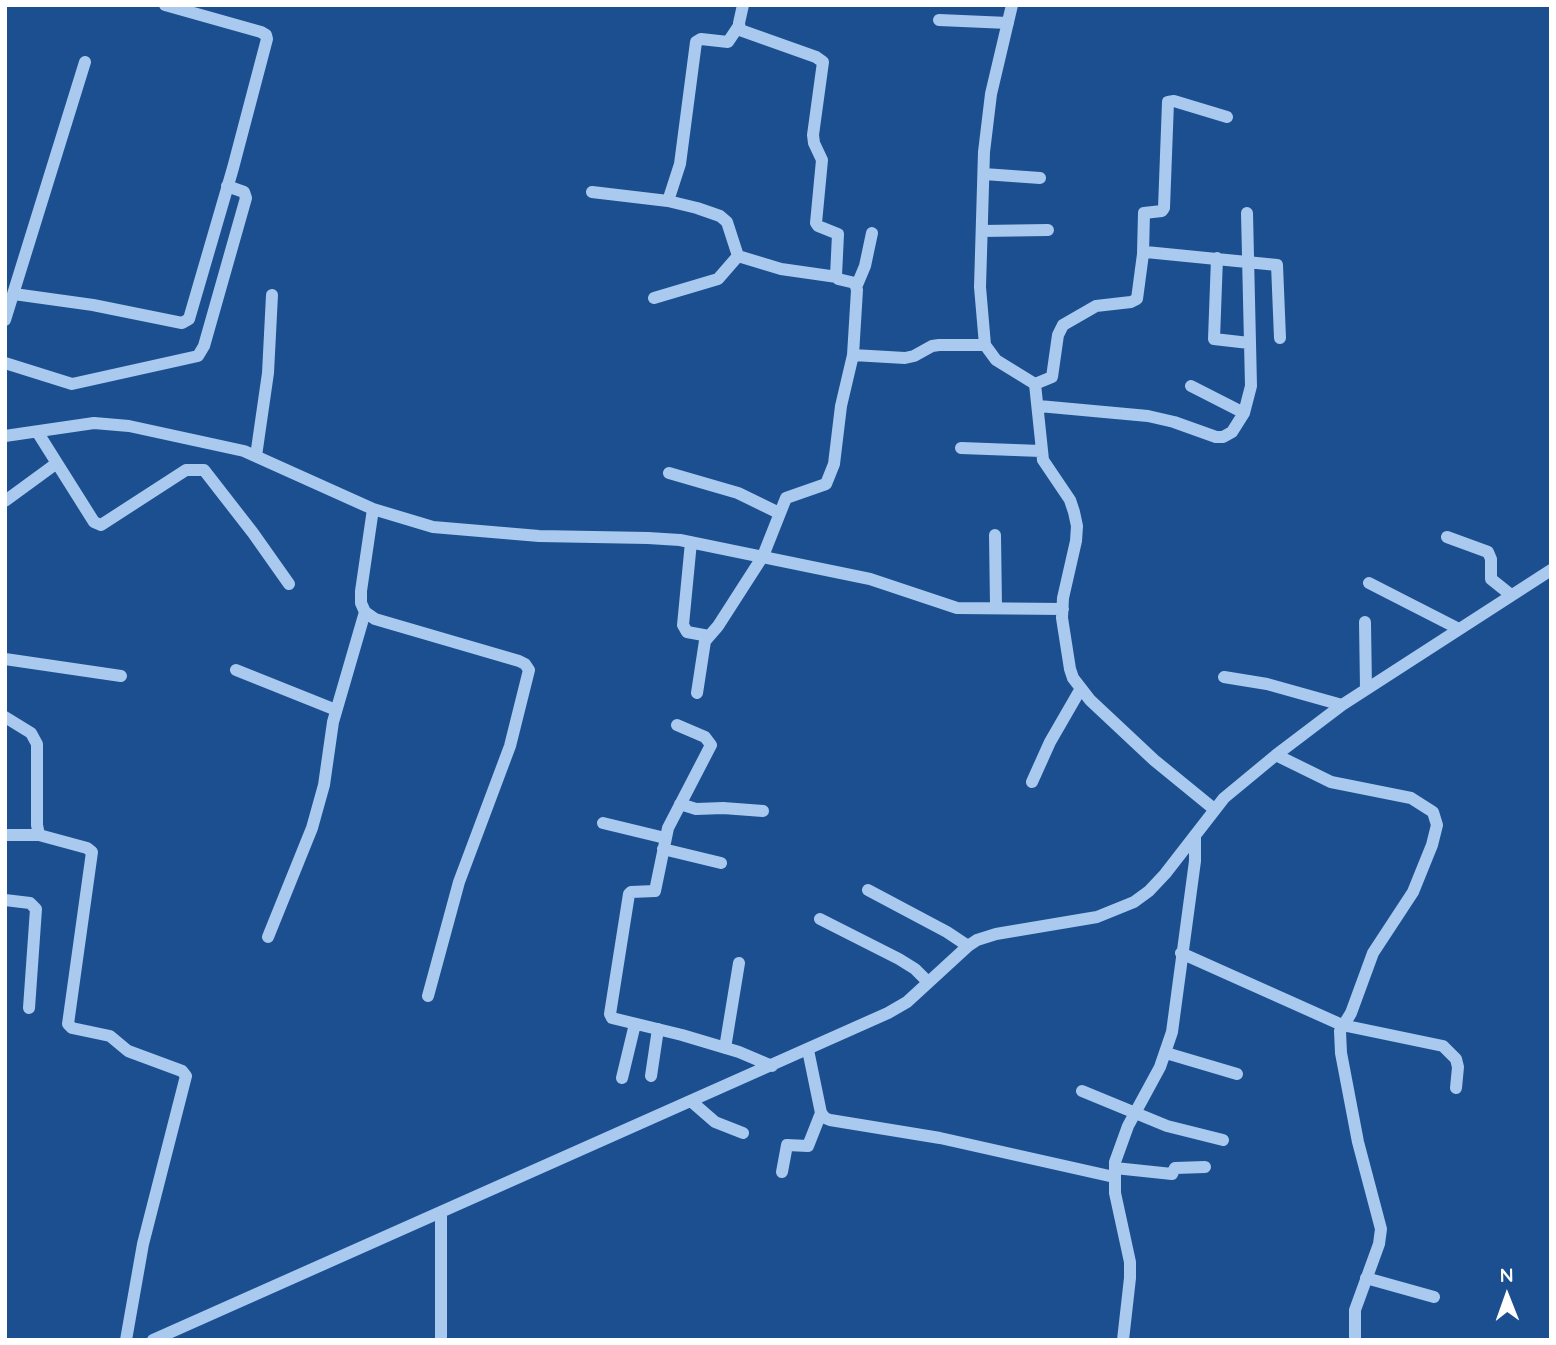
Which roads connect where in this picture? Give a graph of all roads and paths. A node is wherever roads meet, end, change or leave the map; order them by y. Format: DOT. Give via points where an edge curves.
graph roads {
  1 [pos="165,5"];
  2 [pos="743,5"];
  3 [pos="1012,5"];
  4 [pos="197,10"];
  5 [pos="939,20"];
  6 [pos="1008,23"];
  7 [pos="738,27"];
  8 [pos="85,62"];
  9 [pos="1227,117"];
  10 [pos="984,174"];
  11 [pos="1040,178"];
  12 [pos="227,186"];
  13 [pos="592,192"];
  14 [pos="668,201"];
  15 [pos="1247,213"];
  16 [pos="1048,230"];
  17 [pos="982,231"];
  18 [pos="872,233"];
  19 [pos="1143,254"];
  20 [pos="738,256"];
  21 [pos="1217,258"];
  22 [pos="1248,263"];
  23 [pos="837,277"];
  24 [pos="857,285"];
  25 [pos="14,294"];
  26 [pos="272,295"];
  27 [pos="654,298"];
  28 [pos="5,320"];
  29 [pos="1280,338"];
  30 [pos="1249,343"];
  31 [pos="985,345"];
  32 [pos="853,355"];
  33 [pos="5,363"];
  34 [pos="1035,384"];
  35 [pos="1191,386"];
  36 [pos="1039,406"];
  37 [pos="1244,413"];
  38 [pos="38,433"];
  39 [pos="5,436"];
  40 [pos="961,448"];
  41 [pos="1041,451"];
  42 [pos="256,456"];
  43 [pos="57,463"];
  44 [pos="669,473"];
  45 [pos="5,501"];
  46 [pos="373,509"];
  47 [pos="779,513"];
  48 [pos="995,535"];
  49 [pos="1447,537"];
  50 [pos="691,542"];
  51 [pos="763,556"];
  52 [pos="1551,570"];
  53 [pos="1369,583"];
  54 [pos="289,584"];
  55 [pos="1511,595"];
  56 [pos="996,607"];
  57 [pos="1062,609"];
  58 [pos="365,612"];
  59 [pos="1365,622"];
  60 [pos="1459,629"];
  61 [pos="709,636"];
  62 [pos="5,659"];
  63 [pos="236,670"];
  64 [pos="121,676"];
  65 [pos="1224,677"];
  66 [pos="1366,689"];
  67 [pos="1080,690"];
  68 [pos="697,693"];
  69 [pos="1342,705"];
  70 [pos="337,710"];
  71 [pos="5,717"];
  72 [pos="677,725"];
  73 [pos="1276,755"];
  74 [pos="1032,782"];
  75 [pos="680,804"];
  76 [pos="1214,810"];
  77 [pos="763,811"];
  78 [pos="603,823"];
  79 [pos="5,835"];
  80 [pos="39,835"];
  81 [pos="1195,835"];
  82 [pos="664,844"];
  83 [pos="721,863"];
  84 [pos="868,890"];
  85 [pos="5,900"];
  86 [pos="820,919"];
  87 [pos="268,937"];
  88 [pos="968,946"];
  89 [pos="1181,953"];
  90 [pos="739,963"];
  91 [pos="928,982"];
  92 [pos="428,996"];
  93 [pos="29,1008"];
  94 [pos="635,1024"];
  95 [pos="1342,1025"];
  96 [pos="657,1029"];
  97 [pos="725,1048"];
  98 [pos="808,1049"];
  99 [pos="1166,1053"];
  100 [pos="772,1066"];
  101 [pos="1237,1074"];
  102 [pos="651,1076"];
  103 [pos="622,1078"];
  104 [pos="1456,1088"];
  105 [pos="1082,1091"];
  106 [pos="692,1102"];
  107 [pos="1135,1111"];
  108 [pos="821,1113"];
  109 [pos="743,1133"];
  110 [pos="1223,1140"];
  111 [pos="1205,1167"];
  112 [pos="782,1172"];
  113 [pos="1114,1172"];
  114 [pos="441,1212"];
  115 [pos="1366,1278"];
  116 [pos="1434,1297"];
  117 [pos="127,1340"];
  118 [pos="153,1340"];
  119 [pos="441,1340"];
  120 [pos="1123,1340"];
  121 [pos="1355,1340"];
  1 -- 4 [label="street"];
  2 -- 7 [label="street"];
  3 -- 6 [label="street"];
  4 -- 12 [label="street" via="266,36"];
  5 -- 6 [label="street"];
  6 -- 10 [label="street" via="991,94"];
  7 -- 14 [label="street" via="728,42 696,42 680,164"];
  7 -- 23 [label="street" via="823,62 813,135 822,160 816,222 838,234"];
  8 -- 25 [label="street"];
  9 -- 19 [label="street" via="1168,102 1164,208 1144,213"];
  10 -- 11 [label="street"];
  10 -- 17 [label="street"];
  12 -- 25 [label="street" via="188,321"];
  12 -- 33 [label="street" via="244,192 246,198 198,356 72,384"];
  13 -- 14 [label="street"];
  14 -- 20 [label="street" via="720,216 727,222"];
  15 -- 22 [label="street"];
  16 -- 17 [label="street"];
  17 -- 31 [label="street"];
  18 -- 24 [label="street"];
  19 -- 21 [label="street"];
  19 -- 34 [label="street" via="1137,299 1096,306 1063,325 1052,377"];
  20 -- 23 [label="street" via="781,269"];
  20 -- 27 [label="street" via="718,279"];
  21 -- 22 [label="street"];
  21 -- 30 [label="street" via="1214,339"];
  22 -- 29 [label="street" via="1278,268"];
  22 -- 30 [label="street"];
  23 -- 24 [label="street"];
  24 -- 32 [label="street"];
  25 -- 28 [label="street"];
  26 -- 42 [label="street" via="268,373"];
  30 -- 37 [label="street" via="1251,386"];
  31 -- 32 [label="street" via="932,346 905,358"];
  31 -- 34 [label="street" via="996,360"];
  32 -- 47 [label="street" via="834,464 826,484 789,495"];
  34 -- 36 [label="street"];
  35 -- 37 [label="street"];
  36 -- 37 [label="street" via="1148,416 1223,437"];
  36 -- 41 [label="street"];
  38 -- 39 [label="street"];
  38 -- 42 [label="street" via="110,424"];
  38 -- 43 [label="street"];
  40 -- 41 [label="street"];
  41 -- 57 [label="street" via="1070,500 1077,526"];
  42 -- 46 [label="street"];
  43 -- 45 [label="street"];
  43 -- 54 [label="street" via="94,522 101,525 186,470 204,470"];
  44 -- 47 [label="street" via="738,494"];
  46 -- 50 [label="street" via="451,530"];
  46 -- 58 [label="street" via="361,591"];
  47 -- 51 [label="street"];
  48 -- 56 [label="street"];
  49 -- 55 [label="street" via="1488,552 1491,579"];
  50 -- 51 [label="street"];
  50 -- 61 [label="street" via="683,625 687,632"];
  51 -- 56 [label="street" via="870,579 946,606"];
  51 -- 61 [label="street"];
  52 -- 55 [label="street"];
  53 -- 60 [label="street"];
  55 -- 60 [label="street"];
  56 -- 57 [label="street"];
  57 -- 67 [label="street" via="1070,669"];
  58 -- 70 [label="street"];
  58 -- 92 [label="street" via="375,619 519,661 529,670 510,746 459,882"];
  59 -- 66 [label="street"];
  60 -- 66 [label="street"];
  61 -- 68 [label="street"];
  62 -- 64 [label="street"];
  63 -- 70 [label="street"];
  65 -- 69 [label="street"];
  66 -- 69 [label="street"];
  67 -- 74 [label="street"];
  67 -- 76 [label="street" via="1154,761"];
  69 -- 73 [label="street"];
  70 -- 87 [label="street" via="312,828"];
  71 -- 80 [label="street" via="31,733 37,744"];
  72 -- 75 [label="street" via="705,737 711,745"];
  73 -- 76 [label="street"];
  73 -- 95 [label="street" via="1331,782 1411,798 1436,818 1433,845 1412,892 1373,953 1351,1013"];
  75 -- 77 [label="street" via="696,809"];
  75 -- 82 [label="street"];
  76 -- 81 [label="street"];
  78 -- 82 [label="street"];
  79 -- 80 [label="street"];
  80 -- 117 [label="street" via="92,852 70,1027 110,1036 128,1051 186,1076 143,1244"];
  81 -- 88 [label="street" via="1149,891 1119,910 996,934"];
  81 -- 89 [label="street"];
  82 -- 83 [label="street"];
  82 -- 94 [label="street" via="655,891 629,894 611,1010 612,1018"];
  84 -- 88 [label="street"];
  85 -- 93 [label="street" via="30,903 36,909"];
  86 -- 91 [label="street" via="899,959"];
  88 -- 91 [label="street"];
  89 -- 95 [label="street"];
  89 -- 99 [label="street"];
  90 -- 97 [label="street"];
  91 -- 98 [label="street" via="888,1013"];
  94 -- 96 [label="street"];
  94 -- 103 [label="street"];
  95 -- 104 [label="street" via="1443,1046 1456,1059"];
  95 -- 115 [label="street" via="1339,1036 1347,1088 1381,1229"];
  96 -- 97 [label="street"];
  96 -- 102 [label="street"];
  97 -- 100 [label="street"];
  98 -- 100 [label="street"];
  98 -- 108 [label="street"];
  99 -- 101 [label="street"];
  99 -- 107 [label="street"];
  100 -- 106 [label="street"];
  105 -- 107 [label="street"];
  106 -- 109 [label="street" via="715,1122"];
  106 -- 114 [label="street"];
  107 -- 110 [label="street" via="1167,1126"];
  107 -- 113 [label="street"];
  108 -- 112 [label="street" via="808,1146 787,1145"];
  108 -- 113 [label="street" via="830,1121"];
  111 -- 113 [label="street" via="1174,1168 1172,1174"];
  113 -- 120 [label="street" via="1130,1262"];
  114 -- 118 [label="street"];
  114 -- 119 [label="street"];
  115 -- 116 [label="street"];
  115 -- 121 [label="street" via="1355,1310"];
}
